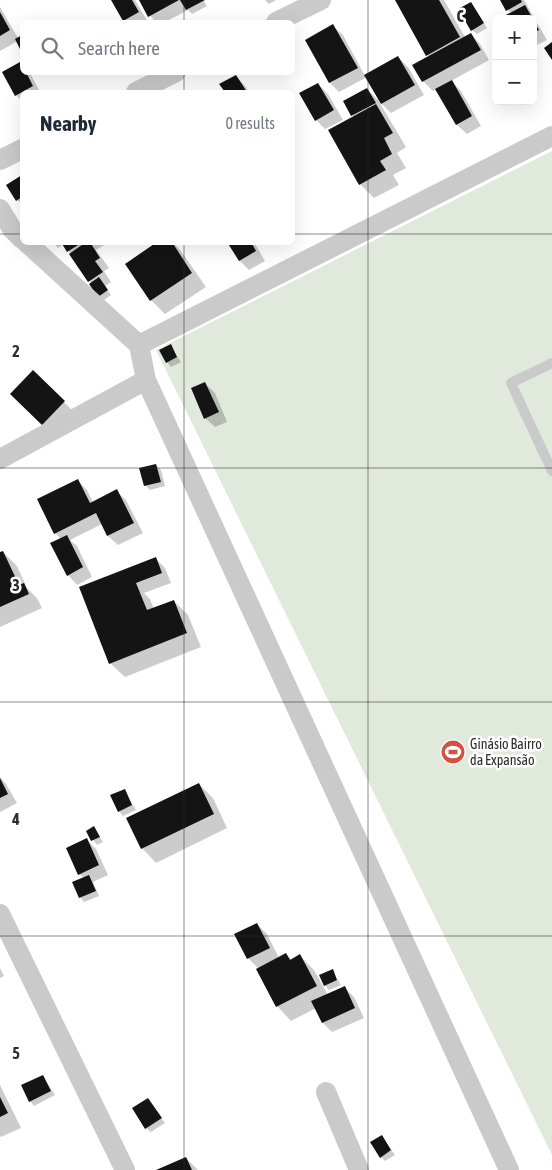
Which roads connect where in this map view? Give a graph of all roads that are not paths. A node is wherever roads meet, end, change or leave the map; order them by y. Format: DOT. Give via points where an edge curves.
graph roads {
  1 [pos="321,0"];
  2 [pos="280,20"];
  3 [pos="170,75"];
  4 [pos="140,90"];
  5 [pos="552,136"];
  6 [pos="20,150"];
  7 [pos="0,160"];
  8 [pos="0,208"];
  9 [pos="20,237"];
  10 [pos="29,245"];
  11 [pos="139,345"];
  12 [pos="552,363"];
  13 [pos="146,380"];
  14 [pos="0,459"];
  15 [pos="552,471"];
  16 [pos="0,914"];
  17 [pos="326,1092"];
  18 [pos="125,1170"];
  19 [pos="359,1170"];
  20 [pos="508,1170"];
  1 -- 2 [label="street"];
  3 -- 4 [label="street"];
  5 -- 11 [label="street"];
  6 -- 7 [label="street"];
  8 -- 9 [label="street" via="12,230"];
  10 -- 11 [label="street"];
  11 -- 13 [label="street"];
  12 -- 15 [label="lane" via="511,382"];
  13 -- 14 [label="street"];
  13 -- 20 [label="street"];
  16 -- 18 [label="street"];
  17 -- 19 [label="street"];
}
